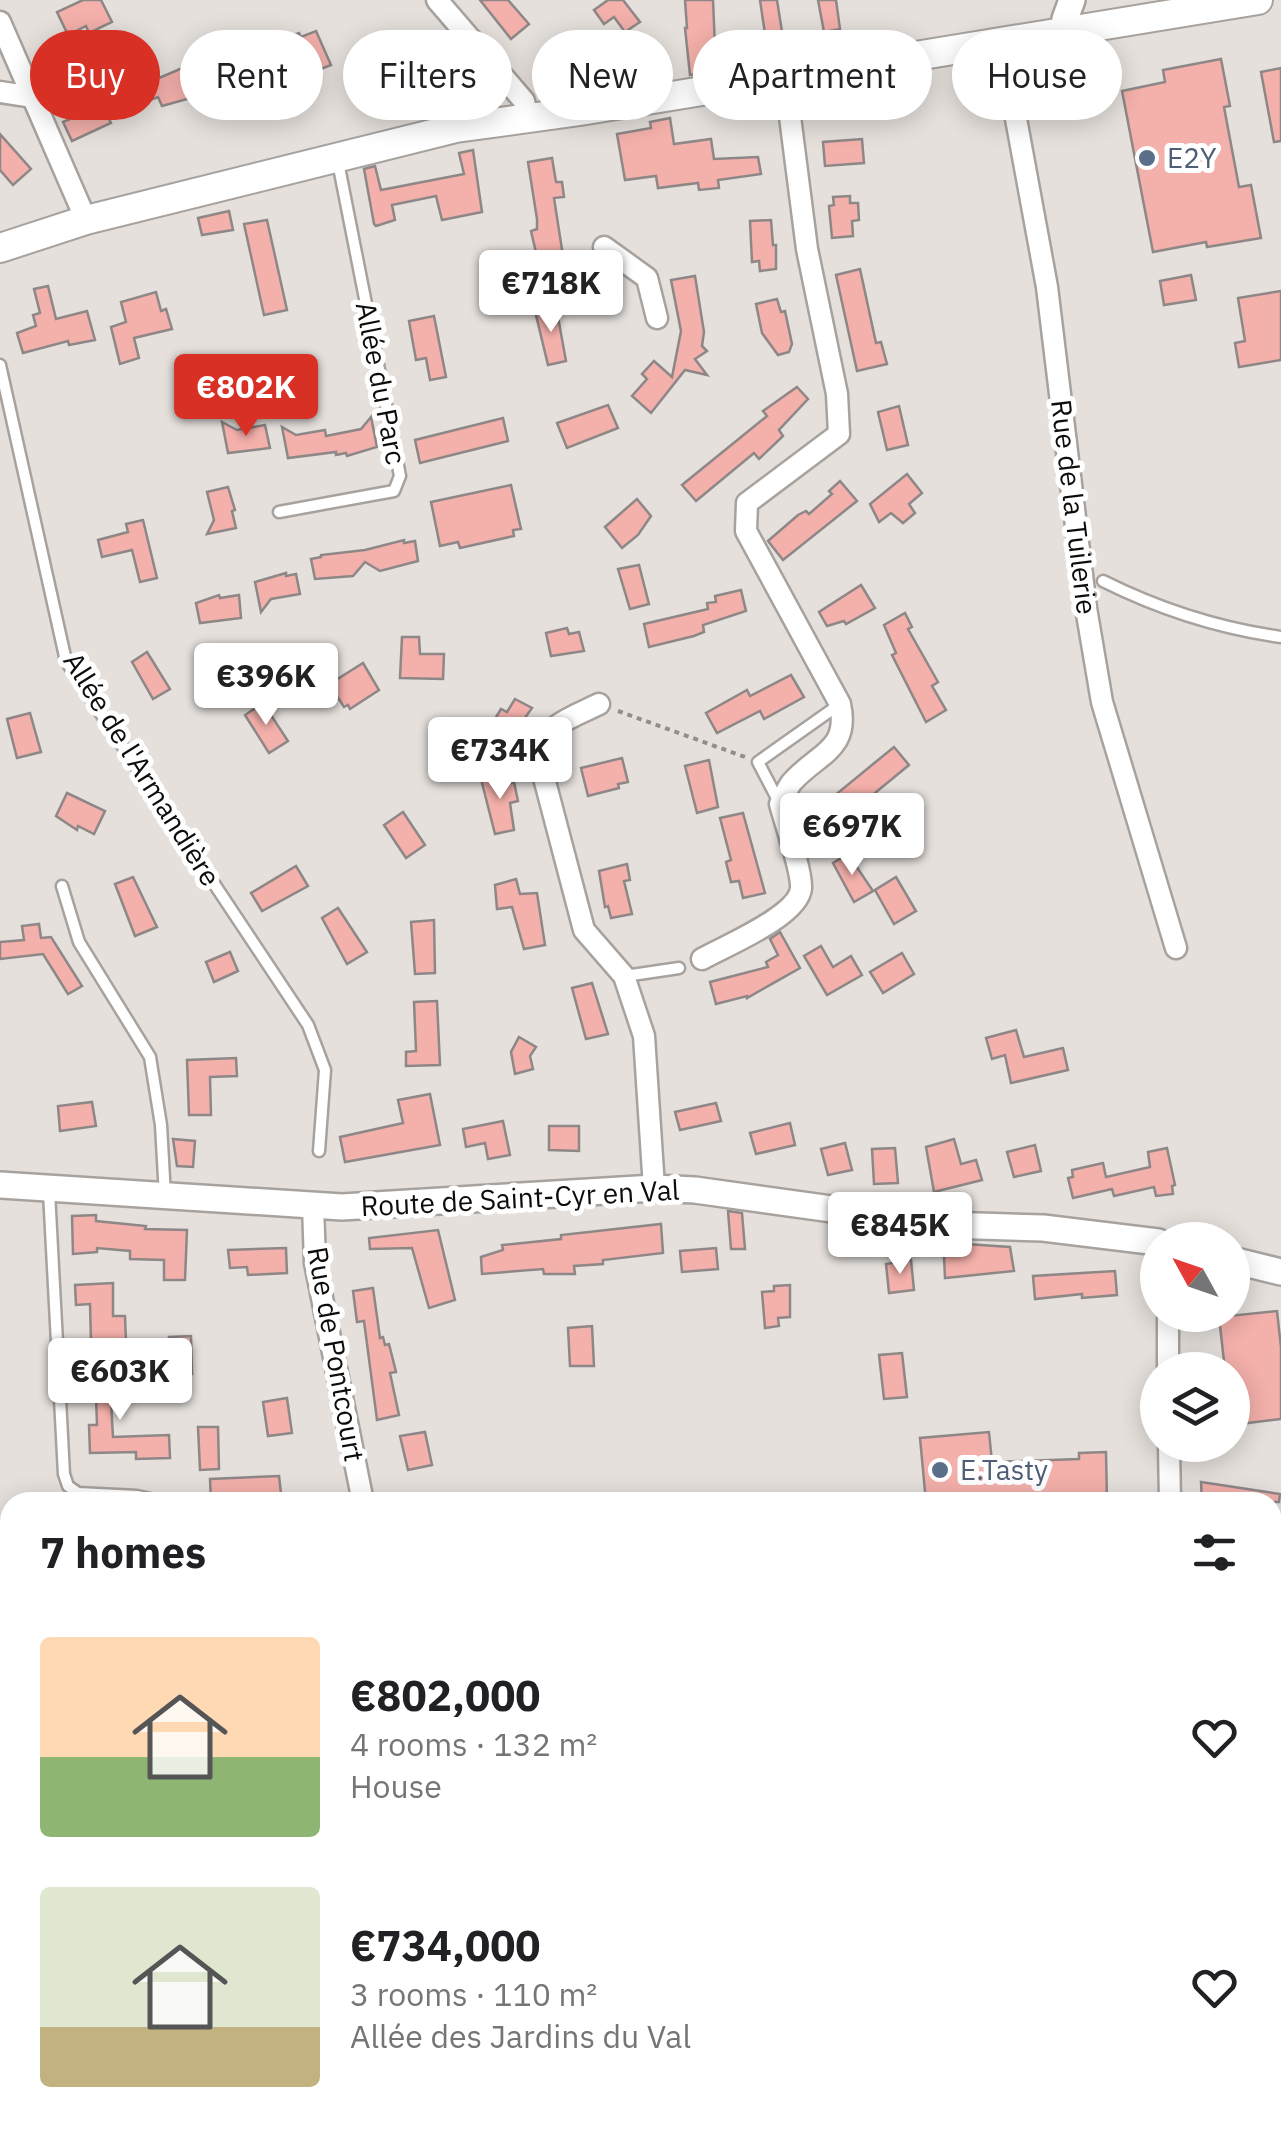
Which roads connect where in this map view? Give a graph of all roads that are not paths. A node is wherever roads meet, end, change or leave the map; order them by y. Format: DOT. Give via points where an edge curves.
graph roads {
  1 [pos="437,0"];
  2 [pos="1072,0"];
  3 [pos="1258,0"];
  4 [pos="0,22"];
  5 [pos="1066,30"];
  6 [pos="1078,30"];
  7 [pos="0,92"];
  8 [pos="30,92"];
  9 [pos="693,92"];
  10 [pos="30,97"];
  11 [pos="528,118"];
  12 [pos="42,120"];
  13 [pos="790,120"];
  14 [pos="1017,120"];
  15 [pos="338,159"];
  16 [pos="86,220"];
  17 [pos="604,247"];
  18 [pos="0,248"];
  19 [pos="657,318"];
  20 [pos="0,365"];
  21 [pos="279,512"];
  22 [pos="1103,581"];
  23 [pos="1281,637"];
  24 [pos="599,704"];
  25 [pos="840,704"];
  26 [pos="780,804"];
  27 [pos="62,886"];
  28 [pos="1176,948"];
  29 [pos="702,958"];
  30 [pos="680,968"];
  31 [pos="624,976"];
  32 [pos="320,1151"];
  33 [pos="0,1185"];
  34 [pos="49,1188"];
  35 [pos="654,1188"];
  36 [pos="165,1196"];
  37 [pos="313,1205"];
  38 [pos="1140,1240"];
  39 [pos="1250,1264"];
  40 [pos="1281,1272"];
  41 [pos="1170,1462"];
  42 [pos="78,1492"];
  43 [pos="361,1492"];
  44 [pos="1170,1492"];
  1 -- 11 [label="street" via="524,101"];
  2 -- 5 [label="street"];
  3 -- 6 [label="main road"];
  4 -- 8 [label="street"];
  7 -- 10 [label="street"];
  9 -- 11 [label="main road"];
  11 -- 15 [label="main road" via="456,128"];
  12 -- 16 [label="street"];
  13 -- 25 [label="street" via="839,434 747,503 746,531"];
  14 -- 28 [label="street, Rue de la Tuilerie" via="1047,288 1102,702"];
  15 -- 16 [label="main road"];
  15 -- 21 [label="lane, Allée du Parc" via="400,476 394,491"];
  16 -- 18 [label="main road"];
  17 -- 19 [label="street" via="648,278"];
  20 -- 32 [label="lane, Allée de l'Armandière" via="66,661 308,1025 324,1070"];
  22 -- 23 [label="lane" via="1156,607 1230,630"];
  24 -- 31 [label="street" via="549,729 538,755 584,930"];
  25 -- 26 [label="street" via="840,737 791,784"];
  25 -- 26 [label="lane" via="758,762"];
  26 -- 29 [label="street" via="801,888 796,901"];
  27 -- 36 [label="lane" via="78,942 150,1057"];
  30 -- 31 [label="lane"];
  31 -- 35 [label="street" via="644,1036"];
  33 -- 34 [label="street, Route de Saint-Cyr en Val"];
  34 -- 36 [label="street, Route de Saint-Cyr en Val"];
  34 -- 42 [label="lane" via="64,1474"];
  35 -- 37 [label="street, Route de Saint-Cyr en Val"];
  35 -- 38 [label="street, Route de Saint-Cyr en Val"];
  36 -- 37 [label="street, Route de Saint-Cyr en Val"];
  37 -- 43 [label="street, Rue de Pontcourt" via="315,1262"];
  39 -- 40 [label="street"];
  41 -- 44 [label="street"];
}
